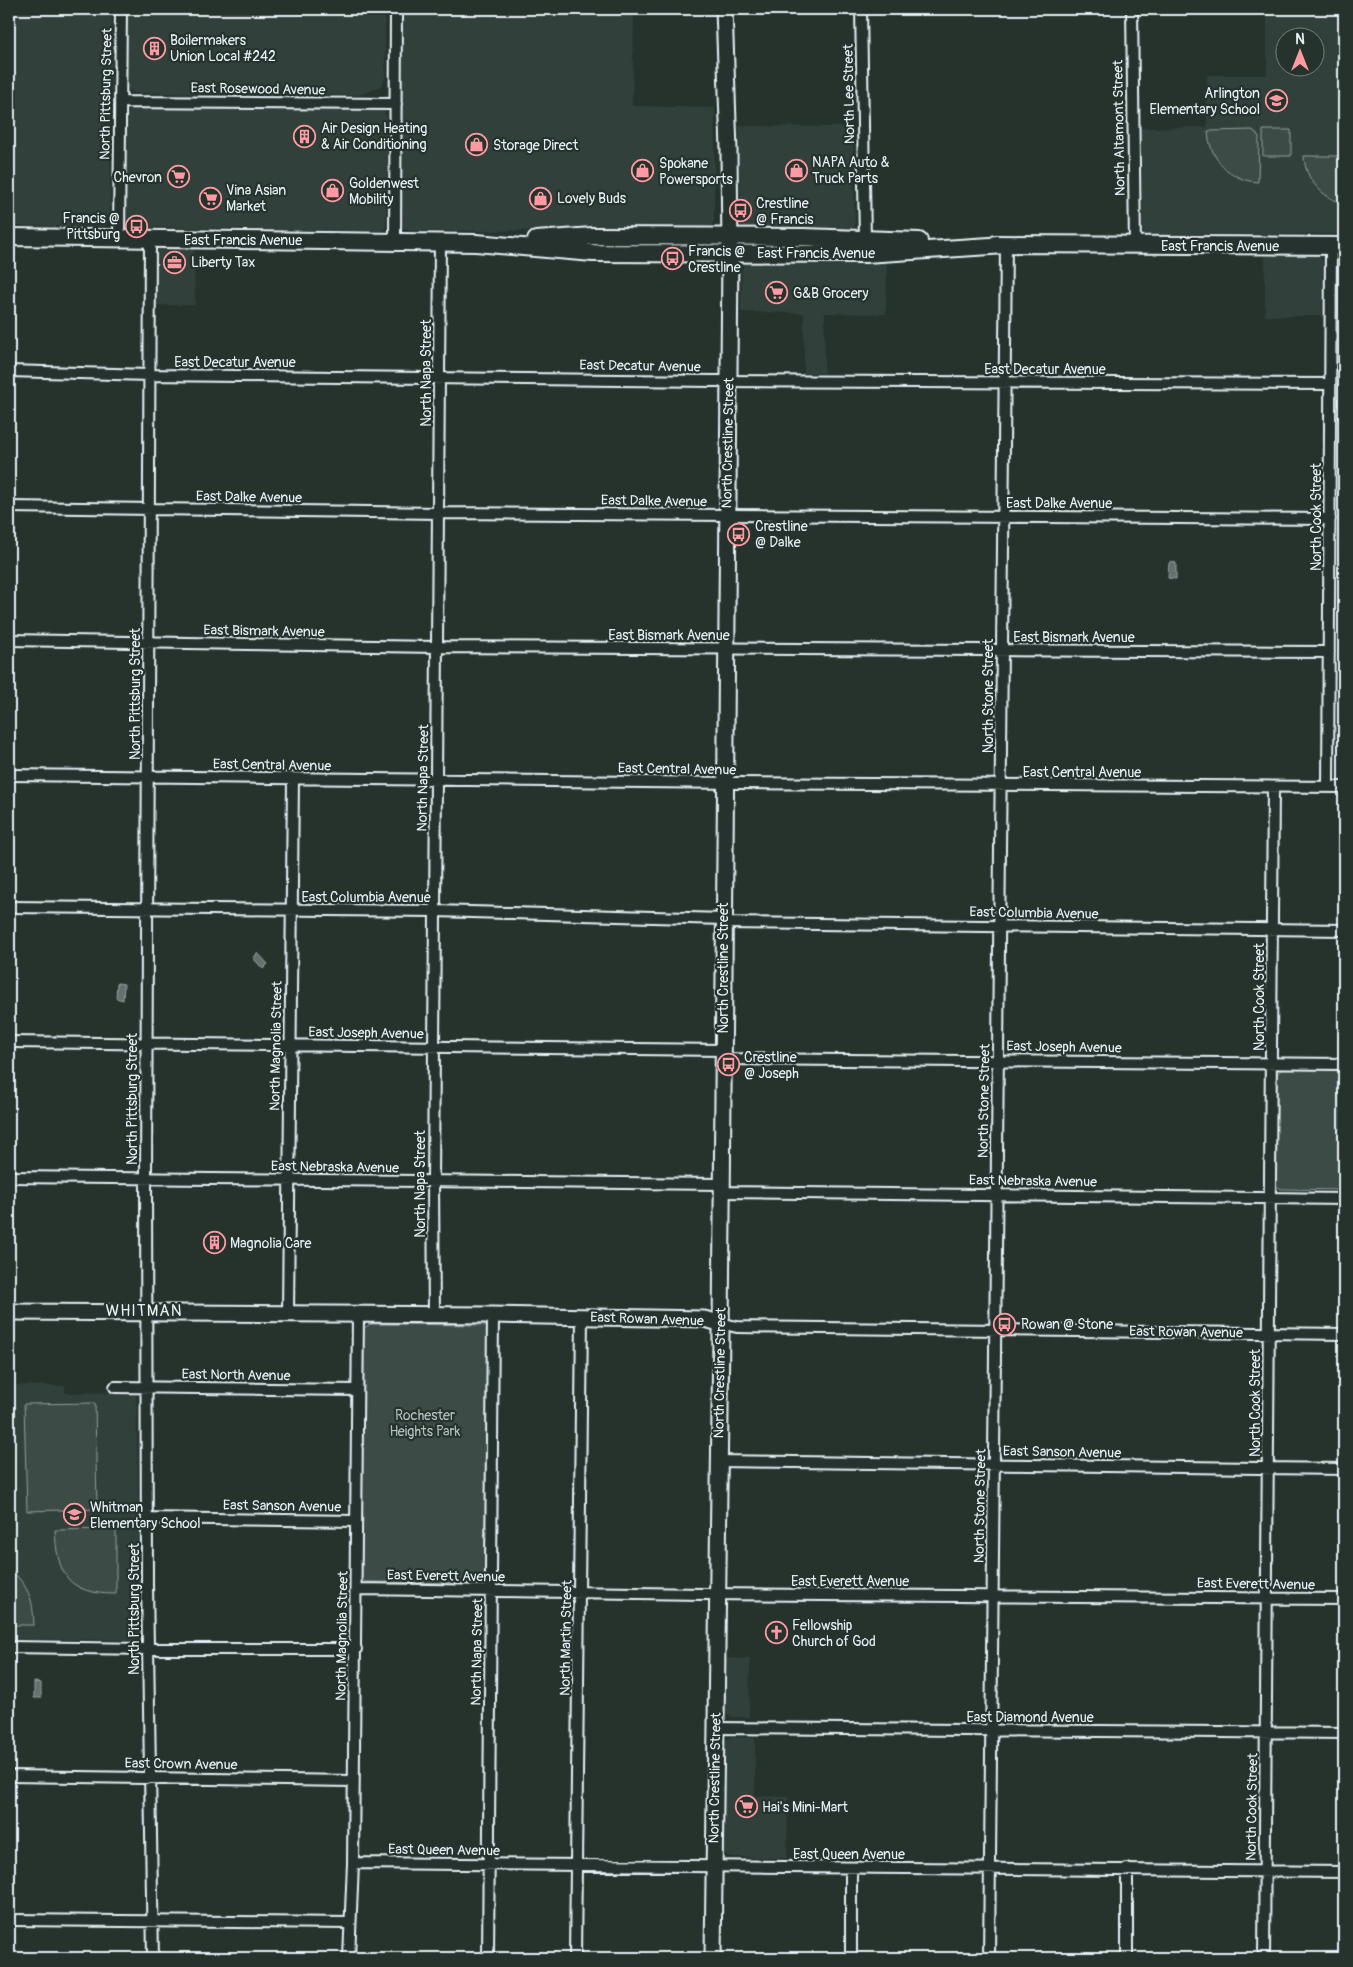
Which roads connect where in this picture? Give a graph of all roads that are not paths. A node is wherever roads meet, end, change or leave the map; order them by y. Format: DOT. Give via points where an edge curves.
graph roads {
  1 [pos="121,9"];
  2 [pos="396,9"];
  3 [pos="724,9"];
  4 [pos="861,9"];
  5 [pos="1132,9"];
  6 [pos="120,102"];
  7 [pos="396,104"];
  8 [pos="9,237"];
  9 [pos="730,237"];
  10 [pos="119,239"];
  11 [pos="865,239"];
  12 [pos="150,240"];
  13 [pos="395,241"];
  14 [pos="440,242"];
  15 [pos="476,243"];
  16 [pos="1006,245"];
  17 [pos="1134,246"];
  18 [pos="1338,246"];
  19 [pos="730,253"];
  20 [pos="9,371"];
  21 [pos="149,375"];
  22 [pos="439,377"];
  23 [pos="729,381"];
  24 [pos="1004,382"];
  25 [pos="1330,384"];
  26 [pos="9,506"];
  27 [pos="150,510"];
  28 [pos="439,513"];
  29 [pos="727,516"];
  30 [pos="1003,517"];
  31 [pos="1330,519"];
  32 [pos="9,640"];
  33 [pos="149,643"];
  34 [pos="437,646"];
  35 [pos="726,649"];
  36 [pos="1002,651"];
  37 [pos="1329,652"];
  38 [pos="9,775"];
  39 [pos="148,778"];
  40 [pos="293,779"];
  41 [pos="436,780"];
  42 [pos="725,783"];
  43 [pos="1001,785"];
  44 [pos="1273,787"];
  45 [pos="1328,787"];
  46 [pos="1344,787"];
  47 [pos="9,907"];
  48 [pos="147,908"];
  49 [pos="291,910"];
  50 [pos="435,911"];
  51 [pos="724,921"];
  52 [pos="1000,926"];
  53 [pos="1273,929"];
  54 [pos="1344,930"];
  55 [pos="9,1042"];
  56 [pos="147,1044"];
  57 [pos="290,1046"];
  58 [pos="434,1047"];
  59 [pos="723,1054"];
  60 [pos="998,1060"];
  61 [pos="1272,1064"];
  62 [pos="1344,1064"];
  63 [pos="9,1177"];
  64 [pos="146,1178"];
  65 [pos="288,1180"];
  66 [pos="433,1182"];
  67 [pos="721,1188"];
  68 [pos="996,1194"];
  69 [pos="1270,1199"];
  70 [pos="1344,1199"];
  71 [pos="9,1312"];
  72 [pos="146,1313"];
  73 [pos="288,1314"];
  74 [pos="358,1314"];
  75 [pos="434,1315"];
  76 [pos="493,1315"];
  77 [pos="582,1317"];
  78 [pos="720,1323"];
  79 [pos="995,1330"];
  80 [pos="1269,1333"];
  81 [pos="1344,1334"];
  82 [pos="115,1387"];
  83 [pos="146,1387"];
  84 [pos="357,1390"];
  85 [pos="718,1461"];
  86 [pos="994,1464"];
  87 [pos="1268,1468"];
  88 [pos="1344,1469"];
  89 [pos="147,1518"];
  90 [pos="356,1521"];
  91 [pos="356,1589"];
  92 [pos="491,1590"];
  93 [pos="580,1592"];
  94 [pos="717,1594"];
  95 [pos="993,1595"];
  96 [pos="1267,1598"];
  97 [pos="1344,1599"];
  98 [pos="9,1647"];
  99 [pos="148,1649"];
  100 [pos="356,1649"];
  101 [pos="716,1728"];
  102 [pos="991,1731"];
  103 [pos="1266,1732"];
  104 [pos="1344,1733"];
  105 [pos="9,1776"];
  106 [pos="150,1778"];
  107 [pos="353,1781"];
  108 [pos="353,1863"];
  109 [pos="489,1865"];
  110 [pos="576,1866"];
  111 [pos="714,1867"];
  112 [pos="851,1868"];
  113 [pos="990,1869"];
  114 [pos="1127,1869"];
  115 [pos="1265,1871"];
  116 [pos="1344,1872"];
  117 [pos="9,1920"];
  118 [pos="152,1922"];
  119 [pos="350,1923"];
  120 [pos="153,1958"];
  121 [pos="349,1958"];
  122 [pos="488,1958"];
  123 [pos="575,1958"];
  124 [pos="713,1958"];
  125 [pos="851,1958"];
  126 [pos="989,1958"];
  127 [pos="1127,1958"];
  128 [pos="1264,1958"];
  1 -- 6 [label="street, North Pittsburg Street"];
  2 -- 7 [label="street"];
  3 -- 9 [label="main road, North Crestline Street"];
  4 -- 11 [label="street, North Lee Street"];
  5 -- 17 [label="street, North Altamont Street"];
  6 -- 7 [label="street, East Rosewood Avenue"];
  6 -- 10 [label="street, North Pittsburg Street"];
  7 -- 13 [label="street"];
  8 -- 10 [label="main road, East Francis Avenue"];
  9 -- 11 [label="main road, East Francis Avenue"];
  9 -- 15 [label="main road, East Francis Avenue" via="593,236"];
  9 -- 19 [label="main road, North Crestline Street"];
  10 -- 12 [label="main road, East Francis Avenue"];
  11 -- 16 [label="main road, East Francis Avenue"];
  12 -- 13 [label="main road, East Francis Avenue"];
  12 -- 21 [label="street, North Pittsburg Street"];
  13 -- 14 [label="main road, East Francis Avenue"];
  14 -- 15 [label="main road, East Francis Avenue"];
  14 -- 22 [label="street, North Napa Street"];
  15 -- 19 [label="main road, East Francis Avenue" via="593,253"];
  16 -- 17 [label="main road, East Francis Avenue"];
  16 -- 19 [label="main road, East Francis Avenue" via="865,254"];
  16 -- 24 [label="street, North Stone Street"];
  17 -- 18 [label="main road, East Francis Avenue"];
  18 -- 25 [label="street, North Cook Street"];
  19 -- 23 [label="main road, North Crestline Street"];
  20 -- 21 [label="street, East Decatur Avenue"];
  21 -- 22 [label="street, East Decatur Avenue"];
  21 -- 27 [label="street, North Pittsburg Street"];
  22 -- 23 [label="street, East Decatur Avenue"];
  22 -- 28 [label="street, North Napa Street"];
  23 -- 24 [label="street, East Decatur Avenue"];
  23 -- 29 [label="main road, North Crestline Street"];
  24 -- 25 [label="street, East Decatur Avenue"];
  24 -- 30 [label="street, North Stone Street"];
  25 -- 31 [label="street, North Cook Street"];
  26 -- 27 [label="street, East Dalke Avenue"];
  27 -- 28 [label="street, East Dalke Avenue"];
  27 -- 33 [label="street, North Pittsburg Street"];
  28 -- 29 [label="street, East Dalke Avenue"];
  28 -- 34 [label="street, North Napa Street"];
  29 -- 30 [label="street, East Dalke Avenue"];
  29 -- 35 [label="main road, North Crestline Street"];
  30 -- 31 [label="street, East Dalke Avenue"];
  30 -- 36 [label="street, North Stone Street"];
  31 -- 37 [label="street, North Cook Street"];
  32 -- 33 [label="street, East Bismark Avenue"];
  33 -- 34 [label="street, East Bismark Avenue"];
  33 -- 39 [label="street, North Pittsburg Street"];
  34 -- 35 [label="street, East Bismark Avenue"];
  34 -- 41 [label="street, North Napa Street"];
  35 -- 36 [label="street, East Bismark Avenue"];
  35 -- 42 [label="main road, North Crestline Street"];
  36 -- 37 [label="street, East Bismark Avenue"];
  36 -- 43 [label="street, North Stone Street"];
  37 -- 45 [label="street, North Cook Street"];
  38 -- 39 [label="street, East Central Avenue"];
  39 -- 40 [label="street, East Central Avenue"];
  39 -- 48 [label="street, North Pittsburg Street"];
  40 -- 41 [label="street, East Central Avenue"];
  40 -- 49 [label="street, North Magnolia Street"];
  41 -- 42 [label="street, East Central Avenue"];
  41 -- 50 [label="street, North Napa Street"];
  42 -- 43 [label="street, East Central Avenue"];
  42 -- 51 [label="main road, North Crestline Street"];
  43 -- 44 [label="street, East Central Avenue"];
  43 -- 52 [label="street, North Stone Street"];
  44 -- 45 [label="street, East Central Avenue"];
  44 -- 53 [label="street, North Cook Street"];
  45 -- 46 [label="street, East Central Avenue"];
  47 -- 48 [label="street, East Columbia Avenue"];
  48 -- 49 [label="street, East Columbia Avenue"];
  48 -- 56 [label="street, North Pittsburg Street"];
  49 -- 50 [label="street, East Columbia Avenue"];
  49 -- 57 [label="street, North Magnolia Street"];
  50 -- 51 [label="street, East Columbia Avenue"];
  50 -- 58 [label="street, North Napa Street"];
  51 -- 52 [label="street, East Columbia Avenue"];
  51 -- 59 [label="main road, North Crestline Street"];
  52 -- 53 [label="street, East Columbia Avenue"];
  52 -- 60 [label="street, North Stone Street"];
  53 -- 54 [label="street, East Columbia Avenue"];
  53 -- 61 [label="street, North Cook Street"];
  55 -- 56 [label="street, East Joseph Avenue"];
  56 -- 57 [label="street, East Joseph Avenue"];
  56 -- 64 [label="street, North Pittsburg Street"];
  57 -- 58 [label="street, East Joseph Avenue"];
  57 -- 65 [label="street, North Magnolia Street"];
  58 -- 59 [label="street, East Joseph Avenue"];
  58 -- 66 [label="street, North Napa Street"];
  59 -- 60 [label="street, East Joseph Avenue"];
  59 -- 67 [label="main road, North Crestline Street"];
  60 -- 61 [label="street, East Joseph Avenue"];
  60 -- 68 [label="street, North Stone Street"];
  61 -- 62 [label="street, East Joseph Avenue"];
  61 -- 69 [label="street, North Cook Street"];
  63 -- 64 [label="street, East Nebraska Avenue"];
  64 -- 65 [label="street, East Nebraska Avenue"];
  64 -- 72 [label="street, North Pittsburg Street"];
  65 -- 66 [label="street, East Nebraska Avenue"];
  65 -- 73 [label="street, North Magnolia Street"];
  66 -- 67 [label="street, East Nebraska Avenue"];
  66 -- 75 [label="street, North Napa Street"];
  67 -- 68 [label="street, East Nebraska Avenue"];
  67 -- 78 [label="main road, North Crestline Street"];
  68 -- 69 [label="street, East Nebraska Avenue"];
  68 -- 79 [label="street, North Stone Street"];
  69 -- 70 [label="street, East Nebraska Avenue"];
  69 -- 80 [label="street, North Cook Street"];
  71 -- 72 [label="main road, East Rowan Avenue"];
  72 -- 73 [label="main road, East Rowan Avenue"];
  72 -- 83 [label="street, North Pittsburg Street"];
  73 -- 74 [label="main road, East Rowan Avenue"];
  74 -- 75 [label="main road, East Rowan Avenue"];
  74 -- 84 [label="street, North Magnolia Street"];
  75 -- 76 [label="main road, East Rowan Avenue"];
  76 -- 77 [label="main road, East Rowan Avenue"];
  76 -- 92 [label="street, North Napa Street"];
  77 -- 78 [label="main road, East Rowan Avenue" via="704,1319"];
  77 -- 93 [label="street, North Martin Street"];
  78 -- 79 [label="street, East Rowan Avenue" via="736,1327"];
  78 -- 85 [label="main road, North Crestline Street"];
  79 -- 80 [label="street, East Rowan Avenue"];
  79 -- 86 [label="street, North Stone Street"];
  80 -- 81 [label="street, East Rowan Avenue"];
  80 -- 87 [label="street, North Cook Street"];
  82 -- 83 [label="street, East North Avenue"];
  83 -- 84 [label="street, East North Avenue"];
  83 -- 89 [label="street, North Pittsburg Street"];
  84 -- 90 [label="street, North Magnolia Street"];
  85 -- 86 [label="street, East Sanson Avenue"];
  85 -- 94 [label="main road, North Crestline Street"];
  86 -- 87 [label="street, East Sanson Avenue"];
  86 -- 95 [label="street, North Stone Street"];
  87 -- 88 [label="street, East Sanson Avenue"];
  87 -- 96 [label="street, North Cook Street"];
  89 -- 90 [label="street, East Sanson Avenue"];
  89 -- 99 [label="street, North Pittsburg Street"];
  90 -- 91 [label="street, North Magnolia Street"];
  91 -- 92 [label="street, East Everett Avenue"];
  91 -- 100 [label="street, North Magnolia Street"];
  92 -- 93 [label="street, East Everett Avenue"];
  92 -- 109 [label="street, North Napa Street"];
  93 -- 94 [label="street, East Everett Avenue"];
  93 -- 110 [label="street, North Martin Street"];
  94 -- 95 [label="street, East Everett Avenue"];
  94 -- 101 [label="main road, North Crestline Street"];
  95 -- 96 [label="street, East Everett Avenue"];
  95 -- 102 [label="street, North Stone Street"];
  96 -- 97 [label="street, East Everett Avenue"];
  96 -- 103 [label="street, North Cook Street"];
  98 -- 99 [label="street"];
  99 -- 100 [label="street"];
  99 -- 106 [label="street, North Pittsburg Street"];
  100 -- 107 [label="street, North Magnolia Street"];
  101 -- 102 [label="street, East Diamond Avenue"];
  101 -- 111 [label="main road, North Crestline Street"];
  102 -- 103 [label="street, East Diamond Avenue"];
  102 -- 113 [label="street, North Stone Street"];
  103 -- 104 [label="street, East Diamond Avenue"];
  103 -- 115 [label="street, North Cook Street"];
  105 -- 106 [label="street, East Crown Avenue"];
  106 -- 107 [label="street, East Crown Avenue"];
  106 -- 118 [label="street, North Pittsburg Street"];
  107 -- 108 [label="street, North Magnolia Street"];
  108 -- 109 [label="street, East Queen Avenue"];
  108 -- 119 [label="street, North Magnolia Street"];
  109 -- 110 [label="street, East Queen Avenue"];
  109 -- 122 [label="street, North Napa Street"];
  110 -- 111 [label="street, East Queen Avenue"];
  110 -- 123 [label="street, North Martin Street"];
  111 -- 112 [label="street, East Queen Avenue"];
  111 -- 124 [label="main road, North Crestline Street"];
  112 -- 113 [label="street, East Queen Avenue"];
  112 -- 125 [label="street"];
  113 -- 114 [label="street, East Queen Avenue"];
  113 -- 126 [label="street, North Stone Street"];
  114 -- 115 [label="street, East Queen Avenue"];
  114 -- 127 [label="street"];
  115 -- 116 [label="street, East Queen Avenue"];
  115 -- 128 [label="street, North Cook Street"];
  117 -- 118 [label="street"];
  118 -- 119 [label="street"];
  118 -- 120 [label="street, North Pittsburg Street"];
  119 -- 121 [label="street, North Magnolia Street"];
}
